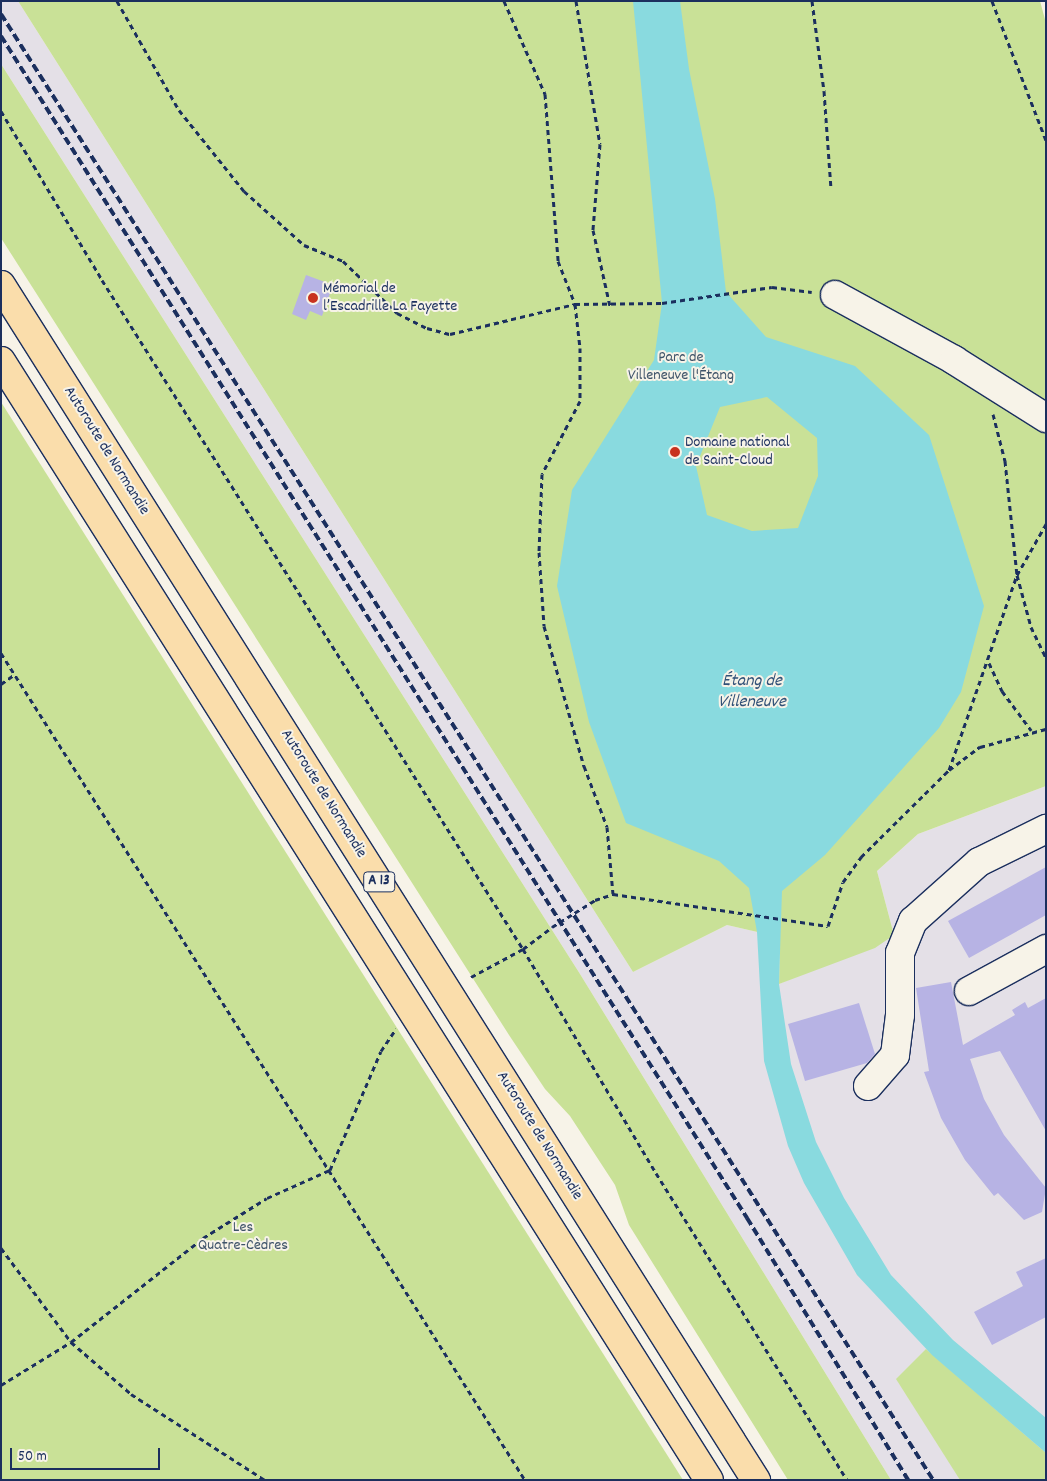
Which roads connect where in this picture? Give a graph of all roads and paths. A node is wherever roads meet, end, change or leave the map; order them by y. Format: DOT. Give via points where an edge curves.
graph roads {
  1 [pos="117,1"];
  2 [pos="504,1"];
  3 [pos="576,1"];
  4 [pos="812,1"];
  5 [pos="992,1"];
  6 [pos="1,111"];
  7 [pos="1046,140"];
  8 [pos="831,188"];
  9 [pos="1,285"];
  10 [pos="834,295"];
  11 [pos="575,304"];
  12 [pos="610,306"];
  13 [pos="1,361"];
  14 [pos="985,379"];
  15 [pos="1046,418"];
  16 [pos="1046,524"];
  17 [pos="1017,575"];
  18 [pos="1,653"];
  19 [pos="1046,658"];
  20 [pos="989,663"];
  21 [pos="14,675"];
  22 [pos="1,684"];
  23 [pos="1046,729"];
  24 [pos="1031,730"];
  25 [pos="949,770"];
  26 [pos="1046,829"];
  27 [pos="613,894"];
  28 [pos="523,949"];
  29 [pos="1046,949"];
  30 [pos="471,978"];
  31 [pos="969,992"];
  32 [pos="398,1026"];
  33 [pos="868,1086"];
  34 [pos="330,1170"];
  35 [pos="1,1248"];
  36 [pos="71,1342"];
  37 [pos="1,1385"];
  38 [pos="264,1480"];
  39 [pos="525,1480"];
  40 [pos="709,1480"];
  41 [pos="756,1480"];
  42 [pos="847,1480"];
  1 -- 11 [label="path" via="179,110 244,191 304,245 342,261 397,312 427,328 450,334"];
  2 -- 11 [label="path" via="545,94 558,261"];
  3 -- 12 [label="path" via="600,144 593,230"];
  4 -- 8 [label="path" via="824,90"];
  5 -- 7 [label="path"];
  6 -- 28 [label="path" via="102,280"];
  9 -- 41 [label="highway, Autoroute de Normandie / A 13"];
  10 -- 12 [label="path" via="772,287"];
  10 -- 14 [label="lane"];
  11 -- 12 [label="path"];
  11 -- 27 [label="path" via="580,348 580,401 542,474 540,571 544,626 584,766 607,827"];
  13 -- 40 [label="highway, A 13"];
  14 -- 15 [label="lane"];
  14 -- 17 [label="path" via="1005,460"];
  16 -- 17 [label="path"];
  17 -- 19 [label="path" via="1031,627"];
  17 -- 20 [label="path"];
  18 -- 21 [label="path"];
  20 -- 24 [label="path" via="1002,691"];
  20 -- 25 [label="path"];
  21 -- 22 [label="path"];
  21 -- 34 [label="path"];
  23 -- 24 [label="path"];
  24 -- 25 [label="path" via="980,747"];
  25 -- 27 [label="path" via="861,857 843,882 828,926"];
  26 -- 33 [label="lane" via="979,862 913,921 900,953 900,1015 895,1055"];
  27 -- 28 [label="path, bridge" via="595,900"];
  28 -- 30 [label="path"];
  28 -- 42 [label="path" via="656,1173"];
  29 -- 31 [label="lane"];
  32 -- 34 [label="path" via="381,1051"];
  34 -- 36 [label="path" via="267,1198 203,1238"];
  34 -- 39 [label="path"];
  35 -- 36 [label="path"];
  36 -- 37 [label="path"];
  36 -- 38 [label="path" via="131,1394"];
}
